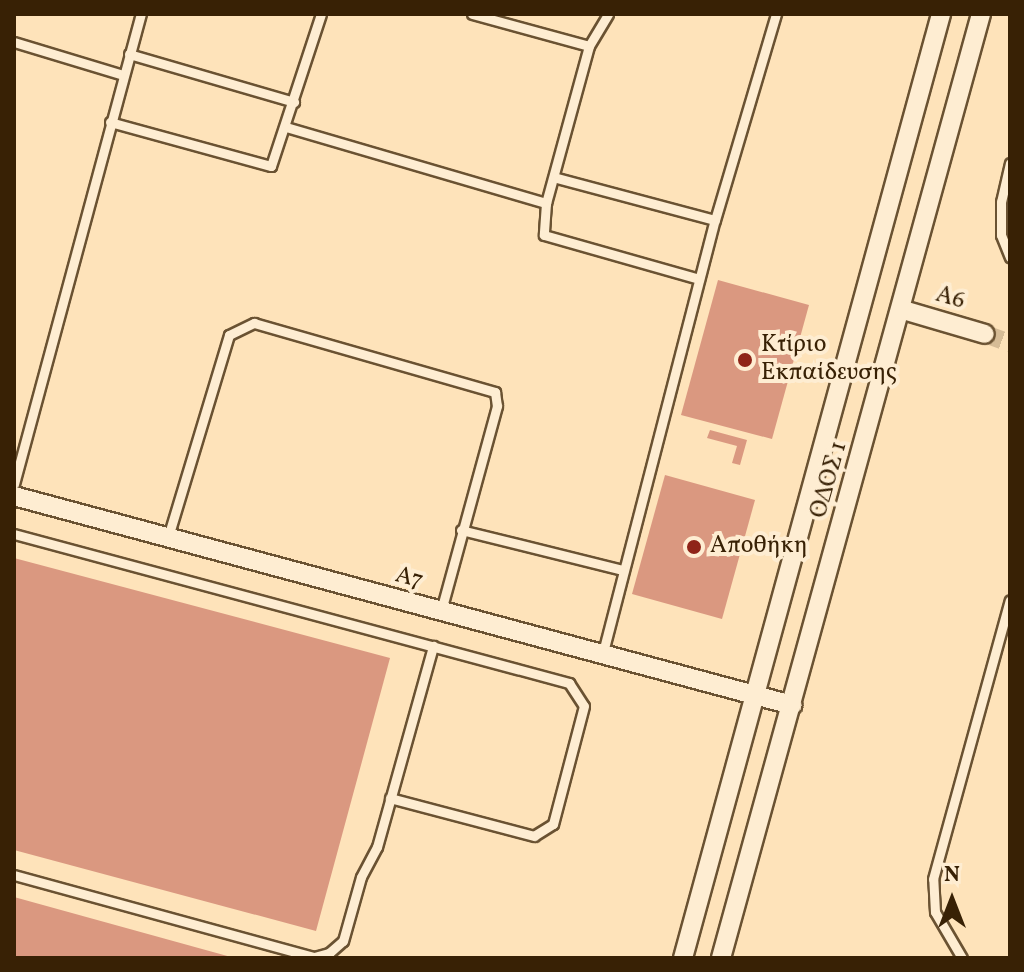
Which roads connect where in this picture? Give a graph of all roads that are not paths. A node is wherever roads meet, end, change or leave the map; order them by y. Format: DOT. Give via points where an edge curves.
graph roads {
  1 [pos="141,14"];
  2 [pos="321,14"];
  3 [pos="472,14"];
  4 [pos="608,14"];
  5 [pos="776,14"];
  6 [pos="941,14"];
  7 [pos="981,14"];
  8 [pos="14,42"];
  9 [pos="589,46"];
  10 [pos="129,54"];
  11 [pos="123,75"];
  12 [pos="294,102"];
  13 [pos="110,122"];
  14 [pos="286,127"];
  15 [pos="1010,163"];
  16 [pos="557,178"];
  17 [pos="546,203"];
  18 [pos="715,220"];
  19 [pos="1010,257"];
  20 [pos="699,279"];
  21 [pos="903,310"];
  22 [pos="985,334"];
  23 [pos="14,484"];
  24 [pos="14,496"];
  25 [pos="461,530"];
  26 [pos="14,534"];
  27 [pos="168,537"];
  28 [pos="623,570"];
  29 [pos="1010,600"];
  30 [pos="441,612"];
  31 [pos="433,646"];
  32 [pos="602,656"];
  33 [pos="756,696"];
  34 [pos="792,705"];
  35 [pos="390,798"];
  36 [pos="14,875"];
  37 [pos="683,958"];
  38 [pos="721,958"];
  39 [pos="962,958"];
  1 -- 10 [label="lane"];
  2 -- 12 [label="lane"];
  3 -- 9 [label="lane"];
  4 -- 9 [label="lane"];
  5 -- 18 [label="lane"];
  6 -- 33 [label="street, ΟΔΟΣ 1"];
  7 -- 21 [label="street, ΟΔΟΣ 1"];
  8 -- 11 [label="lane"];
  9 -- 16 [label="lane"];
  10 -- 11 [label="lane"];
  10 -- 12 [label="lane"];
  11 -- 13 [label="lane"];
  12 -- 14 [label="lane"];
  13 -- 14 [label="lane" via="263,167 277,159"];
  13 -- 23 [label="lane"];
  14 -- 17 [label="lane"];
  15 -- 19 [label="lane" via="1001,202 1001,235"];
  16 -- 17 [label="lane"];
  16 -- 18 [label="lane"];
  17 -- 20 [label="lane" via="544,235"];
  18 -- 20 [label="lane"];
  20 -- 28 [label="lane"];
  21 -- 22 [label="street, Α6"];
  21 -- 34 [label="street, ΟΔΟΣ 1"];
  24 -- 27 [label="street, Α7"];
  25 -- 27 [label="lane" via="497,406 495,392 254,323 229,335"];
  25 -- 28 [label="lane"];
  25 -- 30 [label="lane"];
  26 -- 31 [label="lane"];
  27 -- 30 [label="street, Α7"];
  28 -- 32 [label="lane"];
  29 -- 39 [label="lane" via="933,879 935,912"];
  30 -- 32 [label="street, Α7"];
  31 -- 35 [label="lane"];
  31 -- 35 [label="lane" via="569,683 584,706 553,824 534,836"];
  32 -- 33 [label="street, Α7"];
  33 -- 34 [label="street, Α7"];
  33 -- 37 [label="street, ΟΔΟΣ 1"];
  34 -- 38 [label="street, ΟΔΟΣ 1"];
  35 -- 36 [label="lane" via="343,941 314,957"];
}
